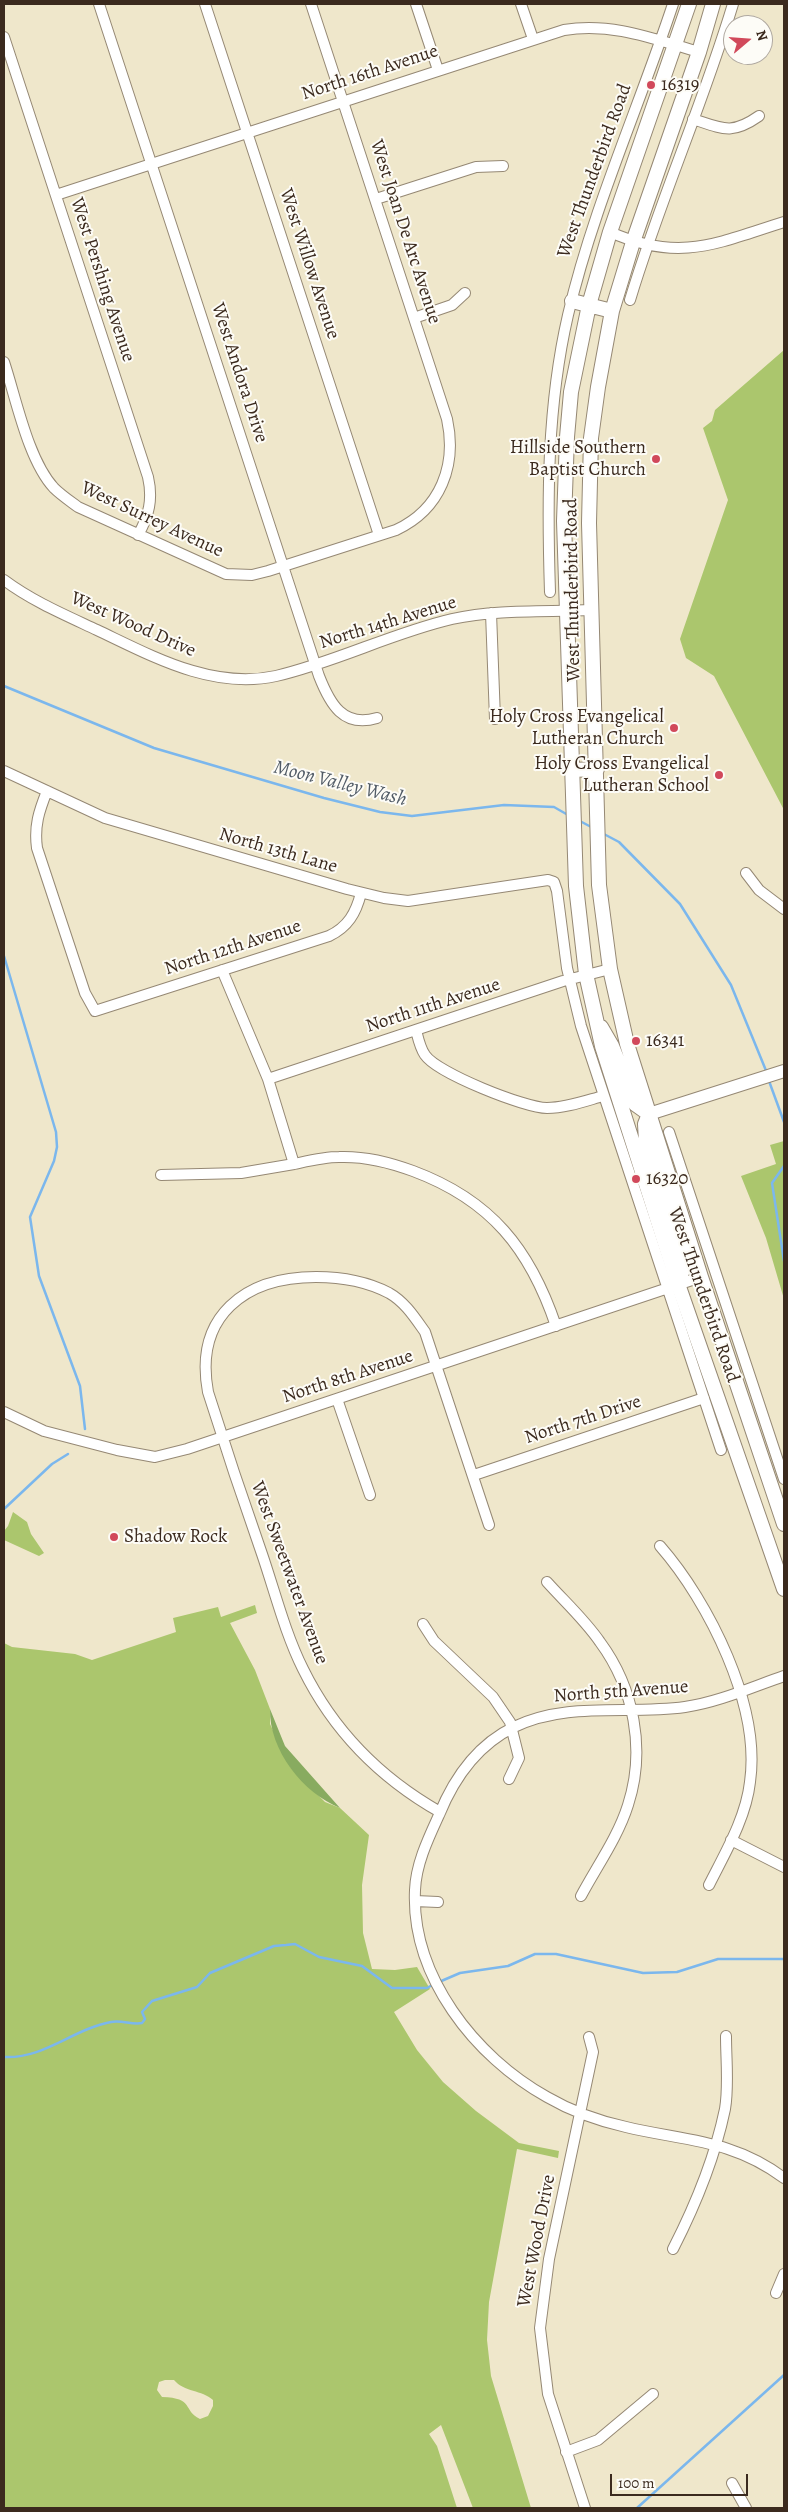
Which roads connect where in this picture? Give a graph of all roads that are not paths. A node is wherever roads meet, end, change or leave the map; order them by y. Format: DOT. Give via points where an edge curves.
graph roads {
  1 [pos="99,4"];
  2 [pos="206,4"];
  3 [pos="311,4"];
  4 [pos="416,4"];
  5 [pos="522,4"];
  6 [pos="673,4"];
  7 [pos="689,4"];
  8 [pos="713,4"];
  9 [pos="733,4"];
  10 [pos="4,36"];
  11 [pos="533,39"];
  12 [pos="661,41"];
  13 [pos="676,45"];
  14 [pos="699,52"];
  15 [pos="438,70"];
  16 [pos="343,100"];
  17 [pos="759,116"];
  18 [pos="693,119"];
  19 [pos="248,131"];
  20 [pos="152,163"];
  21 [pos="503,166"];
  22 [pos="56,195"];
  23 [pos="376,199"];
  24 [pos="784,222"];
  25 [pos="610,232"];
  26 [pos="633,242"];
  27 [pos="646,246"];
  28 [pos="465,293"];
  29 [pos="630,300"];
  30 [pos="572,301"];
  31 [pos="588,305"];
  32 [pos="612,311"];
  33 [pos="414,318"];
  34 [pos="4,362"];
  35 [pos="138,535"];
  36 [pos="380,535"];
  37 [pos="549,563"];
  38 [pos="565,563"];
  39 [pos="283,567"];
  40 [pos="4,580"];
  41 [pos="550,592"];
  42 [pos="592,610"];
  43 [pos="566,611"];
  44 [pos="491,613"];
  45 [pos="315,664"];
  46 [pos="377,718"];
  47 [pos="495,719"];
  48 [pos="597,769"];
  49 [pos="572,770"];
  50 [pos="4,771"];
  51 [pos="47,791"];
  52 [pos="746,873"];
  53 [pos="554,882"];
  54 [pos="361,893"];
  55 [pos="784,909"];
  56 [pos="610,969"];
  57 [pos="222,970"];
  58 [pos="586,974"];
  59 [pos="570,979"];
  60 [pos="595,1015"];
  61 [pos="416,1030"];
  62 [pos="784,1071"];
  63 [pos="268,1078"];
  64 [pos="603,1096"];
  65 [pos="649,1114"];
  66 [pos="669,1132"];
  67 [pos="294,1164"];
  68 [pos="161,1175"];
  69 [pos="678,1181"];
  70 [pos="701,1277"];
  71 [pos="673,1286"];
  72 [pos="556,1326"];
  73 [pos="437,1366"];
  74 [pos="704,1398"];
  75 [pos="337,1399"];
  76 [pos="4,1412"];
  77 [pos="222,1437"];
  78 [pos="721,1450"];
  79 [pos="474,1475"];
  80 [pos="784,1479"];
  81 [pos="370,1495"];
  82 [pos="784,1524"];
  83 [pos="490,1525"];
  84 [pos="660,1546"];
  85 [pos="548,1582"];
  86 [pos="784,1589"];
  87 [pos="424,1624"];
  88 [pos="784,1676"];
  89 [pos="738,1692"];
  90 [pos="631,1709"];
  91 [pos="513,1728"];
  92 [pos="509,1779"];
  93 [pos="440,1812"];
  94 [pos="731,1840"];
  95 [pos="784,1867"];
  96 [pos="709,1885"];
  97 [pos="581,1896"];
  98 [pos="415,1901"];
  99 [pos="438,1902"];
  100 [pos="726,2036"];
  101 [pos="589,2037"];
  102 [pos="581,2114"];
  103 [pos="715,2144"];
  104 [pos="784,2178"];
  105 [pos="672,2249"];
  106 [pos="784,2274"];
  107 [pos="776,2293"];
  108 [pos="653,2394"];
  109 [pos="566,2452"];
  110 [pos="732,2483"];
  111 [pos="586,2508"];
  112 [pos="746,2508"];
  1 -- 20 [label="street, West Andora Drive"];
  2 -- 19 [label="street, West Willow Avenue"];
  3 -- 16 [label="street, West Joan De Arc Avenue"];
  4 -- 15 [label="street"];
  5 -- 11 [label="street"];
  6 -- 12 [label="street, West Thunderbird Road"];
  7 -- 13 [label="main road, West Thunderbird Road"];
  8 -- 14 [label="main road, West Thunderbird Road"];
  9 -- 18 [label="street"];
  10 -- 22 [label="street, West Pershing Avenue"];
  11 -- 12 [label="street, North 16th Avenue" via="569,29 600,27 630,31"];
  11 -- 15 [label="street, North 16th Avenue"];
  12 -- 13 [label="street, North 16th Avenue"];
  12 -- 30 [label="street, West Thunderbird Road" via="592,230"];
  13 -- 14 [label="street, North 16th Avenue"];
  13 -- 25 [label="main road, West Thunderbird Road"];
  14 -- 26 [label="main road, West Thunderbird Road"];
  15 -- 16 [label="street, North 16th Avenue"];
  16 -- 19 [label="street, North 16th Avenue"];
  16 -- 23 [label="street, West Joan De Arc Avenue"];
  17 -- 18 [label="street" via="744,127 730,129"];
  18 -- 27 [label="street"];
  19 -- 20 [label="street, North 16th Avenue"];
  19 -- 36 [label="street, West Willow Avenue"];
  20 -- 22 [label="street, North 16th Avenue"];
  20 -- 39 [label="street, West Andora Drive"];
  21 -- 23 [label="street" via="476,167"];
  22 -- 35 [label="street, West Pershing Avenue" via="151,488 148,513"];
  23 -- 33 [label="street, West Joan De Arc Avenue"];
  24 -- 27 [label="street" via="700,247"];
  25 -- 26 [label="street"];
  25 -- 31 [label="main road, West Thunderbird Road"];
  26 -- 27 [label="street"];
  26 -- 32 [label="main road, West Thunderbird Road"];
  27 -- 29 [label="street"];
  28 -- 33 [label="street" via="452,305"];
  30 -- 31 [label="main road"];
  30 -- 37 [label="street, West Thunderbird Road" via="550,430"];
  31 -- 32 [label="main road"];
  31 -- 38 [label="main road, West Thunderbird Road" via="578,349 567,437"];
  32 -- 42 [label="main road, West Thunderbird Road" via="603,350 591,438 588,523"];
  33 -- 36 [label="street, West Joan De Arc Avenue" via="448,425 452,444 448,473 426,510 407,525"];
  34 -- 35 [label="street, West Surrey Avenue" via="34,456 53,487 78,507"];
  35 -- 39 [label="street, West Surrey Avenue" via="226,574 252,575"];
  36 -- 39 [label="street, West Surrey Avenue"];
  37 -- 38 [label="street, West Thunderbird Road"];
  37 -- 41 [label="street, West Thunderbird Road"];
  38 -- 43 [label="main road, West Thunderbird Road"];
  39 -- 45 [label="street, West Andora Drive"];
  40 -- 45 [label="street, West Wood Drive" via="47,607 170,664 193,671 228,678 250,678 274,676"];
  42 -- 43 [label="street, North 14th Avenue"];
  42 -- 48 [label="main road, West Thunderbird Road"];
  43 -- 44 [label="street, North 14th Avenue"];
  43 -- 49 [label="main road, West Thunderbird Road"];
  44 -- 45 [label="street, North 14th Avenue" via="440,622"];
  44 -- 47 [label="street"];
  45 -- 46 [label="street, West Andora Drive" via="325,692 335,707 348,718 364,722"];
  48 -- 49 [label="main road"];
  48 -- 56 [label="main road, West Thunderbird Road" via="599,885"];
  49 -- 58 [label="main road, West Thunderbird Road" via="576,886"];
  50 -- 51 [label="street, North 13th Lane"];
  51 -- 54 [label="street, North 13th Lane" via="105,818"];
  51 -- 57 [label="street, North 12th Avenue" via="38,814 37,848 85,993 94,1011"];
  52 -- 55 [label="street" via="759,890"];
  53 -- 54 [label="street, North 13th Lane" via="548,880 408,901"];
  53 -- 59 [label="street, West Thunderbird Road"];
  54 -- 57 [label="street, North 12th Avenue" via="356,911 340,931"];
  56 -- 58 [label="street, North 11th Avenue"];
  56 -- 65 [label="main road, West Thunderbird Road" via="622,1027"];
  57 -- 63 [label="street"];
  58 -- 59 [label="street, North 11th Avenue"];
  58 -- 60 [label="main road, West Thunderbird Road"];
  59 -- 61 [label="street, North 11th Avenue"];
  59 -- 64 [label="street, West Thunderbird Road"];
  60 -- 65 [label="main road" via="612,1046 635,1104"];
  60 -- 71 [label="main road, West Thunderbird Road"];
  61 -- 63 [label="street, North 11th Avenue"];
  61 -- 64 [label="street" via="426,1056 433,1062 518,1103 546,1108"];
  62 -- 65 [label="street"];
  63 -- 67 [label="street"];
  64 -- 71 [label="street, West Thunderbird Road"];
  65 -- 69 [label="main road, West Thunderbird Road"];
  65 -- 71 [label="main road" via="645,1124 646,1141 684,1267"];
  66 -- 69 [label="street, West Thunderbird Road"];
  67 -- 68 [label="street" via="241,1173"];
  67 -- 72 [label="street" via="338,1156 379,1160 432,1178 455,1191 485,1212 518,1248 544,1292"];
  69 -- 70 [label="main road, West Thunderbird Road"];
  69 -- 80 [label="street, West Thunderbird Road"];
  70 -- 71 [label="street, North 8th Avenue"];
  70 -- 82 [label="main road, West Thunderbird Road"];
  71 -- 72 [label="street, North 8th Avenue"];
  71 -- 74 [label="street, West Thunderbird Road"];
  71 -- 86 [label="main road, West Thunderbird Road"];
  72 -- 73 [label="street, North 8th Avenue"];
  73 -- 75 [label="street, North 8th Avenue"];
  73 -- 77 [label="street, West Sweetwater Avenue" via="425,1332 411,1312 391,1294 368,1283 342,1277 290,1278 264,1285 246,1293 230,1306 216,1322 209,1337 204,1374"];
  73 -- 79 [label="street"];
  74 -- 78 [label="street, West Thunderbird Road"];
  74 -- 79 [label="street, North 7th Drive"];
  75 -- 77 [label="street, North 8th Avenue"];
  75 -- 81 [label="street"];
  76 -- 77 [label="street, North 8th Avenue" via="44,1431 156,1457"];
  77 -- 93 [label="street, West Sweetwater Avenue" via="292,1643 320,1699 338,1726 371,1763"];
  79 -- 83 [label="street"];
  84 -- 89 [label="street" via="694,1589 710,1616"];
  85 -- 90 [label="street" via="602,1644 619,1675"];
  87 -- 91 [label="street" via="434,1641 499,1704"];
  88 -- 89 [label="street, North 5th Avenue"];
  89 -- 90 [label="street, North 5th Avenue" via="685,1707"];
  89 -- 94 [label="street" via="750,1732 752,1766 744,1809"];
  90 -- 91 [label="street, North 5th Avenue" via="556,1713"];
  90 -- 97 [label="street" via="637,1752 628,1805"];
  91 -- 92 [label="street" via="519,1758"];
  91 -- 93 [label="street, North 5th Avenue" via="485,1746 462,1770"];
  93 -- 98 [label="street" via="419,1865"];
  94 -- 95 [label="street"];
  94 -- 96 [label="street"];
  98 -- 99 [label="street"];
  98 -- 102 [label="street" via="421,1948 436,1983 466,2027 514,2075"];
  100 -- 103 [label="street" via="726,2099"];
  101 -- 102 [label="street, West Wood Drive" via="593,2052"];
  102 -- 103 [label="street" via="626,2127"];
  102 -- 109 [label="street, West Wood Drive" via="544,2288 540,2328 548,2394"];
  103 -- 104 [label="street" via="755,2160"];
  103 -- 105 [label="street"];
  106 -- 107 [label="street"];
  108 -- 109 [label="street" via="598,2440"];
  109 -- 111 [label="street, West Wood Drive"];
  110 -- 112 [label="street"];
}
